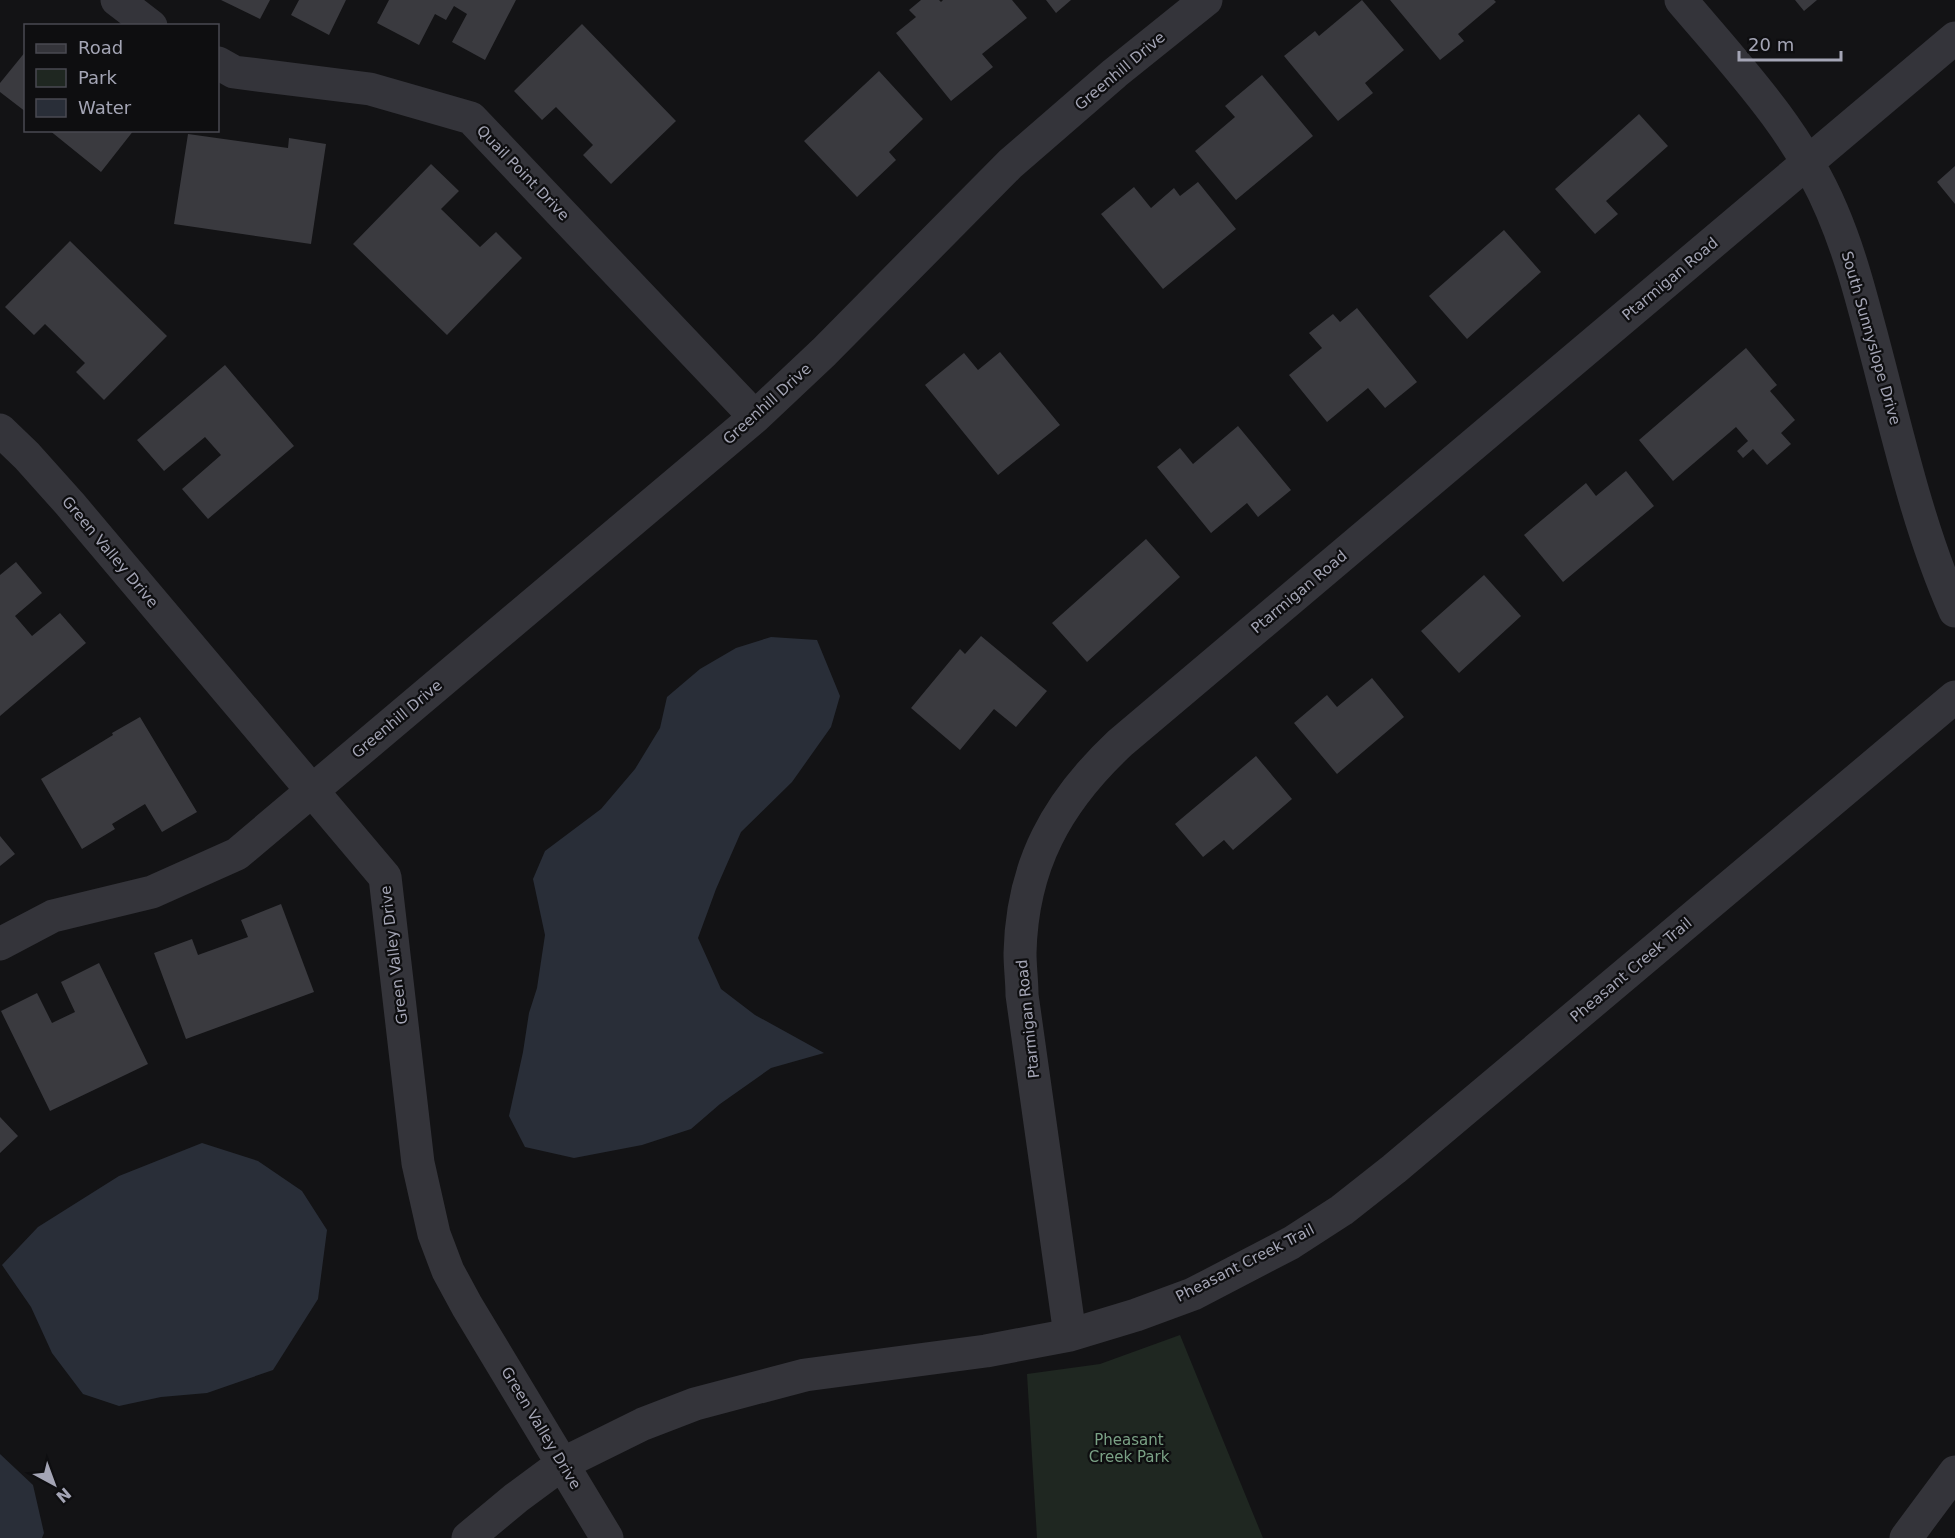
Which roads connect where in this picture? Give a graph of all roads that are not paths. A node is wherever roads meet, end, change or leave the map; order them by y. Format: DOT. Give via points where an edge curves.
graph roads {
  1 [pos="117,0"];
  2 [pos="1206,0"];
  3 [pos="1681,0"];
  4 [pos="148,24"];
  5 [pos="1955,38"];
  6 [pos="219,64"];
  7 [pos="1808,161"];
  8 [pos="755,417"];
  9 [pos="0,430"];
  10 [pos="1955,611"];
  11 [pos="1955,697"];
  12 [pos="312,790"];
  13 [pos="0,944"];
  14 [pos="1070,1335"];
  15 [pos="562,1464"];
  16 [pos="1955,1472"];
  17 [pos="468,1538"];
  18 [pos="607,1538"];
  19 [pos="1906,1538"];
  1 -- 4 [label="street"];
  2 -- 8 [label="street, Greenhill Drive" via="1010,165"];
  3 -- 7 [label="street, South Sunnyslope Drive" via="1767,102"];
  5 -- 7 [label="street, Ptarmigan Road"];
  6 -- 8 [label="street, Quail Point Drive" via="234,72 370,89 471,118"];
  7 -- 10 [label="street, South Sunnyslope Drive" via="1852,262 1915,498"];
  7 -- 14 [label="street, Ptarmigan Road" via="1120,743 1068,799 1032,873 1023,913 1020,954 1022,995"];
  8 -- 12 [label="street, Greenhill Drive"];
  9 -- 12 [label="street, Green Valley Drive" via="70,504"];
  11 -- 14 [label="street, Pheasant Creek Trail" via="1342,1210 1291,1243 1192,1294 1136,1316"];
  12 -- 13 [label="street, Greenhill Drive" via="237,854 152,892 52,916"];
  12 -- 15 [label="street, Green Valley Drive" via="385,877 418,1163 434,1234 467,1306"];
  14 -- 15 [label="street, Pheasant Creek Trail" via="774,1382 684,1408"];
  15 -- 17 [label="street, Pheasant Creek Trail"];
  15 -- 18 [label="street, Green Valley Drive"];
  16 -- 19 [label="street"];
}
